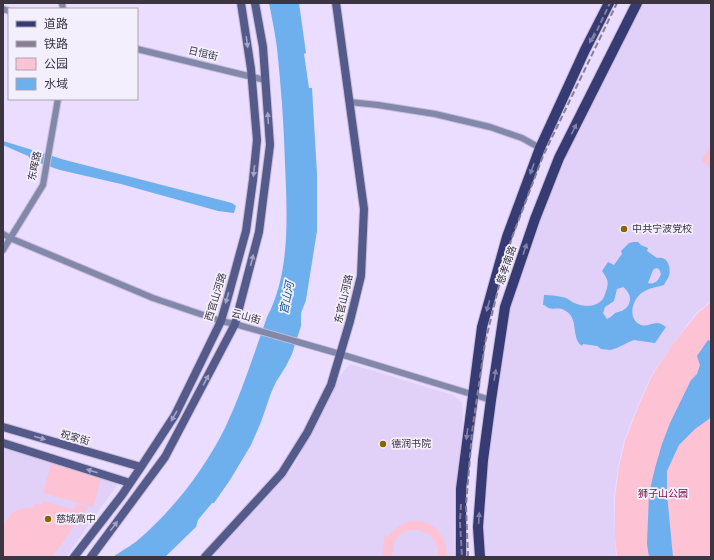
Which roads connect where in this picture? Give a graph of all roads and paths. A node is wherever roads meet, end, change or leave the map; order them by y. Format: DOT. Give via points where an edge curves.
graph roads {
  1 [pos="241,3"];
  2 [pos="255,3"];
  3 [pos="336,3"];
  4 [pos="609,3"];
  5 [pos="637,3"];
  6 [pos="138,49"];
  7 [pos="251,76"];
  8 [pos="265,80"];
  9 [pos="58,100"];
  10 [pos="349,102"];
  11 [pos="540,148"];
  12 [pos="3,234"];
  13 [pos="10,238"];
  14 [pos="3,250"];
  15 [pos="221,321"];
  16 [pos="235,324"];
  17 [pos="340,354"];
  18 [pos="473,394"];
  19 [pos="491,400"];
  20 [pos="3,427"];
  21 [pos="3,443"];
  22 [pos="141,468"];
  23 [pos="130,483"];
  24 [pos="74,557"];
  25 [pos="91,557"];
  26 [pos="205,557"];
  27 [pos="461,557"];
  28 [pos="480,557"];
  1 -- 7 [label="street, 西官山河路, one-way"];
  2 -- 8 [label="street" via="263,47"];
  3 -- 10 [label="street, 东官山河路"];
  4 -- 11 [label="main road, 慈孝南路, one-way"];
  19 -- 5 [label="main road, 慈孝南路, one-way" via="505,307 535,219 559,158"];
  6 -- 7 [label="street, 日恒街"];
  7 -- 8 [label="street, 日恒街"];
  7 -- 15 [label="street, 西官山河路, one-way" via="257,140 253,180 246,231"];
  16 -- 8 [label="street, one-way" via="259,232 270,145"];
  9 -- 13 [label="street, 东晖路" via="42,185"];
  10 -- 11 [label="street" via="435,114 490,127 522,138"];
  10 -- 17 [label="street, 东官山河路" via="364,209 361,276"];
  11 -- 18 [label="main road, 慈孝南路, one-way" via="507,237 482,327"];
  12 -- 13 [label="street, 云山街"];
  13 -- 14 [label="street, 东晖路"];
  13 -- 15 [label="street, 云山街" via="153,298"];
  15 -- 16 [label="street, 云山街"];
  15 -- 22 [label="street, 西官山河路, one-way" via="175,414"];
  16 -- 17 [label="street, 云山街"];
  25 -- 16 [label="street, one-way" via="165,457"];
  17 -- 18 [label="street, 云山街"];
  17 -- 26 [label="street, 东官山河路" via="331,385 307,433 282,474"];
  18 -- 19 [label="street, 云山街"];
  18 -- 27 [label="main road, 慈孝南路, one-way" via="461,489"];
  28 -- 19 [label="main road, 慈孝南路, one-way" via="478,527"];
  20 -- 22 [label="street, 祝家街, one-way"];
  23 -- 21 [label="street, one-way"];
  22 -- 23 [label="street, 西官山河路"];
  23 -- 24 [label="street, 西官山河路"];
}
